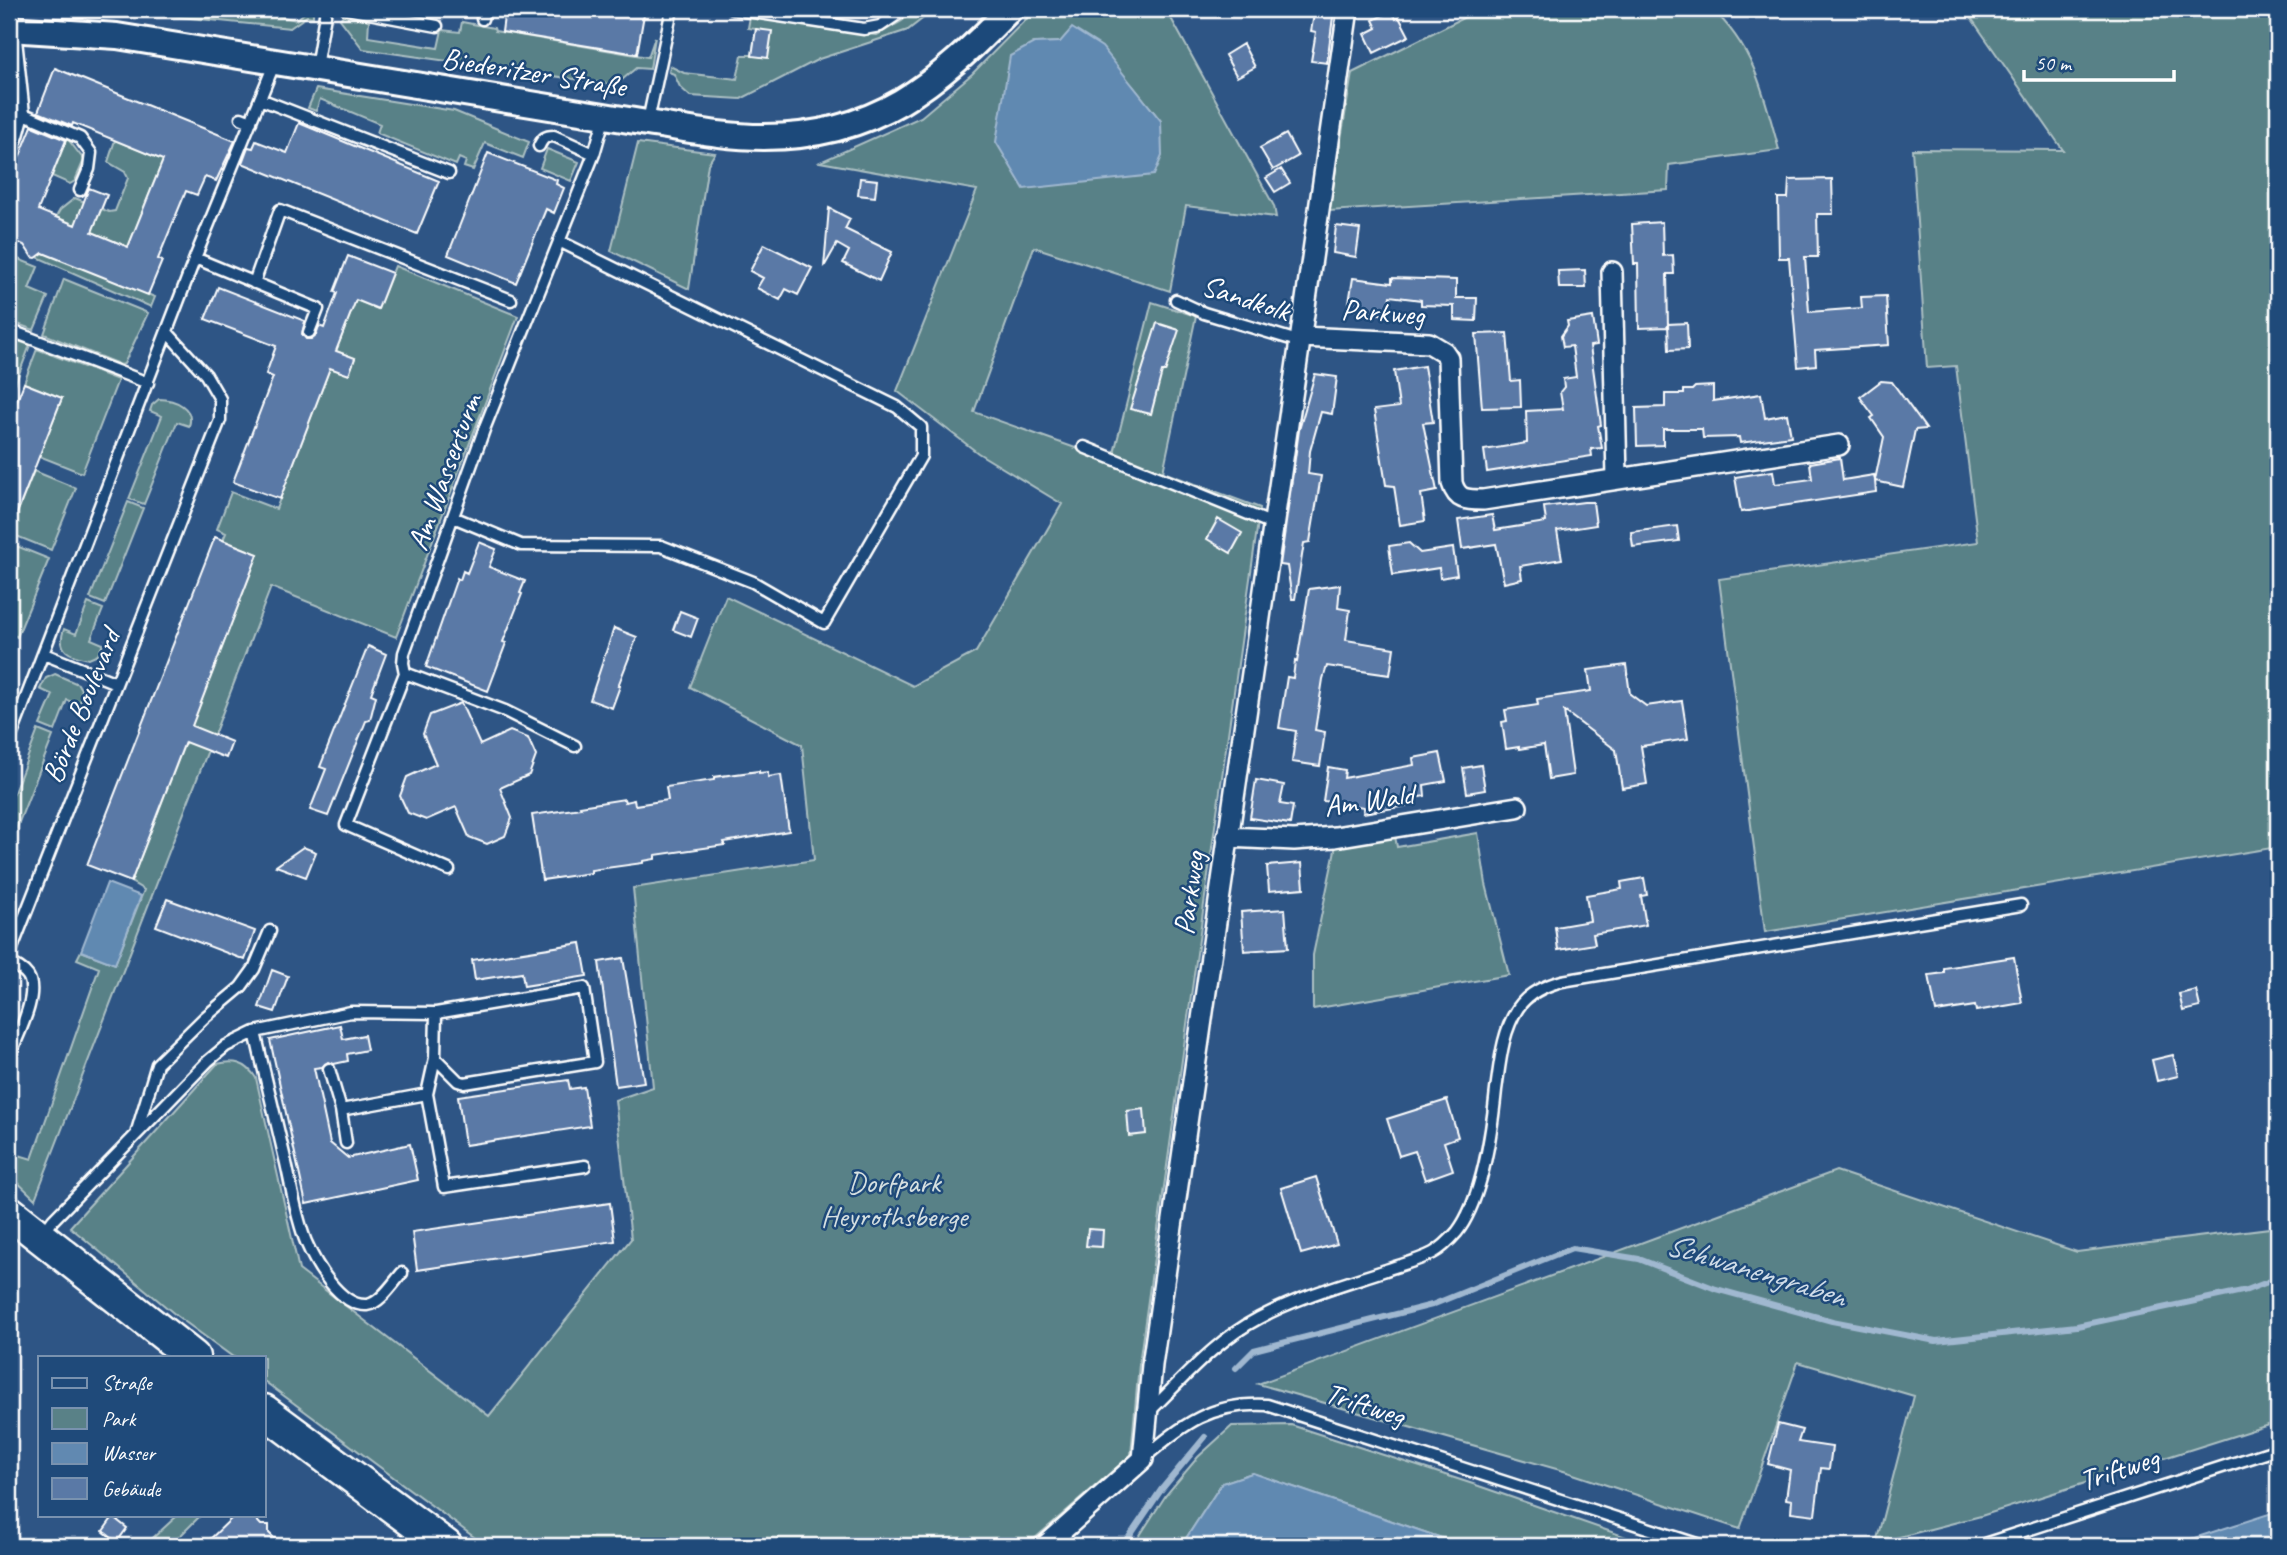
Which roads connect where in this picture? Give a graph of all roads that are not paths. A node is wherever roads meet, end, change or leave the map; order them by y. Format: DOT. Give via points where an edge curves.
graph roads {
  1 [pos="347,9"];
  2 [pos="672,9"];
  3 [pos="733,9"];
  4 [pos="905,9"];
  5 [pos="1010,9"];
  6 [pos="1348,9"];
  7 [pos="767,11"];
  8 [pos="325,13"];
  9 [pos="437,26"];
  10 [pos="12,29"];
  11 [pos="276,61"];
  12 [pos="316,68"];
  13 [pos="260,99"];
  14 [pos="24,114"];
  15 [pos="650,114"];
  16 [pos="605,116"];
  17 [pos="539,146"];
  18 [pos="594,153"];
  19 [pos="9,159"];
  20 [pos="449,173"];
  21 [pos="80,190"];
  22 [pos="559,241"];
  23 [pos="195,258"];
  24 [pos="1612,272"];
  25 [pos="254,283"];
  26 [pos="510,300"];
  27 [pos="1176,300"];
  28 [pos="9,330"];
  29 [pos="167,332"];
  30 [pos="309,332"];
  31 [pos="1302,340"];
  32 [pos="148,383"];
  33 [pos="1839,445"];
  34 [pos="1084,447"];
  35 [pos="1616,478"];
  36 [pos="453,517"];
  37 [pos="1272,524"];
  38 [pos="44,654"];
  39 [pos="405,673"];
  40 [pos="116,683"];
  41 [pos="9,743"];
  42 [pos="575,746"];
  43 [pos="1517,807"];
  44 [pos="1227,837"];
  45 [pos="449,870"];
  46 [pos="2021,905"];
  47 [pos="270,931"];
  48 [pos="9,956"];
  49 [pos="9,963"];
  50 [pos="436,1013"];
  51 [pos="255,1032"];
  52 [pos="9,1058"];
  53 [pos="435,1058"];
  54 [pos="329,1069"];
  55 [pos="427,1094"];
  56 [pos="341,1110"];
  57 [pos="135,1135"];
  58 [pos="346,1143"];
  59 [pos="585,1166"];
  60 [pos="9,1212"];
  61 [pos="40,1237"];
  62 [pos="402,1273"];
  63 [pos="193,1356"];
  64 [pos="266,1411"];
  65 [pos="1147,1413"];
  66 [pos="2278,1449"];
  67 [pos="1143,1459"];
  68 [pos="446,1546"];
  69 [pos="1045,1546"];
  70 [pos="1703,1546"];
  71 [pos="1978,1546"];
  1 -- 9 [label="lane"];
  2 -- 15 [label="lane"];
  3 -- 7 [label="lane"];
  4 -- 7 [label="lane" via="880,26 864,29"];
  5 -- 15 [label="street, Biederitzer Straße" via="929,85 841,128 762,138 729,135"];
  6 -- 31 [label="street, Parkweg"];
  8 -- 12 [label="lane"];
  10 -- 11 [label="street, Biederitzer Straße" via="117,36"];
  10 -- 14 [label="lane"];
  11 -- 12 [label="street, Biederitzer Straße"];
  11 -- 13 [label="lane"];
  12 -- 16 [label="street, Biederitzer Straße"];
  13 -- 20 [label="lane"];
  13 -- 23 [label="lane" via="246,120"];
  14 -- 19 [label="lane"];
  14 -- 21 [label="lane" via="80,138 91,153"];
  15 -- 16 [label="street, Biederitzer Straße"];
  16 -- 18 [label="lane, Am Wasserturm"];
  17 -- 18 [label="lane" via="543,139 554,136"];
  18 -- 22 [label="lane, Am Wasserturm"];
  22 -- 36 [label="lane, Am Wasserturm"];
  22 -- 36 [label="lane" via="897,407 921,427 921,456 824,623 753,582 661,546 521,545"];
  23 -- 25 [label="lane"];
  23 -- 29 [label="lane"];
  24 -- 35 [label="street"];
  25 -- 26 [label="lane" via="280,210"];
  25 -- 30 [label="lane" via="318,309"];
  27 -- 31 [label="lane, Sandkolk" via="1204,313"];
  28 -- 32 [label="lane"];
  29 -- 32 [label="lane"];
  29 -- 40 [label="lane, Börde Boulevard" via="206,375 220,399 220,420"];
  31 -- 35 [label="street, Parkweg" via="1429,343 1444,352 1452,483 1460,498 1483,500"];
  31 -- 37 [label="street, Parkweg"];
  32 -- 38 [label="lane"];
  33 -- 35 [label="street, Parkweg"];
  34 -- 37 [label="lane"];
  36 -- 39 [label="lane, Am Wasserturm" via="404,653"];
  37 -- 44 [label="street, Parkweg"];
  38 -- 40 [label="lane"];
  38 -- 41 [label="lane"];
  39 -- 42 [label="lane" via="505,711"];
  39 -- 45 [label="lane, Am Wasserturm" via="346,825"];
  40 -- 48 [label="lane, Börde Boulevard"];
  43 -- 44 [label="street, Am Wald" via="1335,837"];
  44 -- 65 [label="street, Parkweg"];
  46 -- 65 [label="lane" via="1562,981 1538,990 1519,1006 1503,1043 1480,1177 1463,1223 1449,1241 1432,1254 1313,1294 1237,1330"];
  47 -- 57 [label="lane" via="249,978 158,1064"];
  49 -- 52 [label="lane" via="28,976 32,987"];
  50 -- 51 [label="lane" via="351,1012"];
  50 -- 53 [label="lane"];
  50 -- 53 [label="lane" via="584,988 595,1062 465,1083 458,1082"];
  51 -- 57 [label="lane" via="208,1061"];
  51 -- 62 [label="lane" via="299,1223 314,1258 333,1287 360,1304 376,1301"];
  53 -- 55 [label="lane"];
  54 -- 56 [label="lane"];
  55 -- 56 [label="lane"];
  55 -- 59 [label="lane" via="444,1186"];
  56 -- 58 [label="lane"];
  57 -- 61 [label="lane"];
  60 -- 61 [label="main road"];
  61 -- 63 [label="main road"];
  64 -- 68 [label="main road"];
  65 -- 67 [label="street, Parkweg"];
  66 -- 71 [label="lane, Triftweg"];
  67 -- 69 [label="street, Triftweg"];
  67 -- 70 [label="lane, Triftweg" via="1186,1423 1229,1407 1267,1405"];
}
